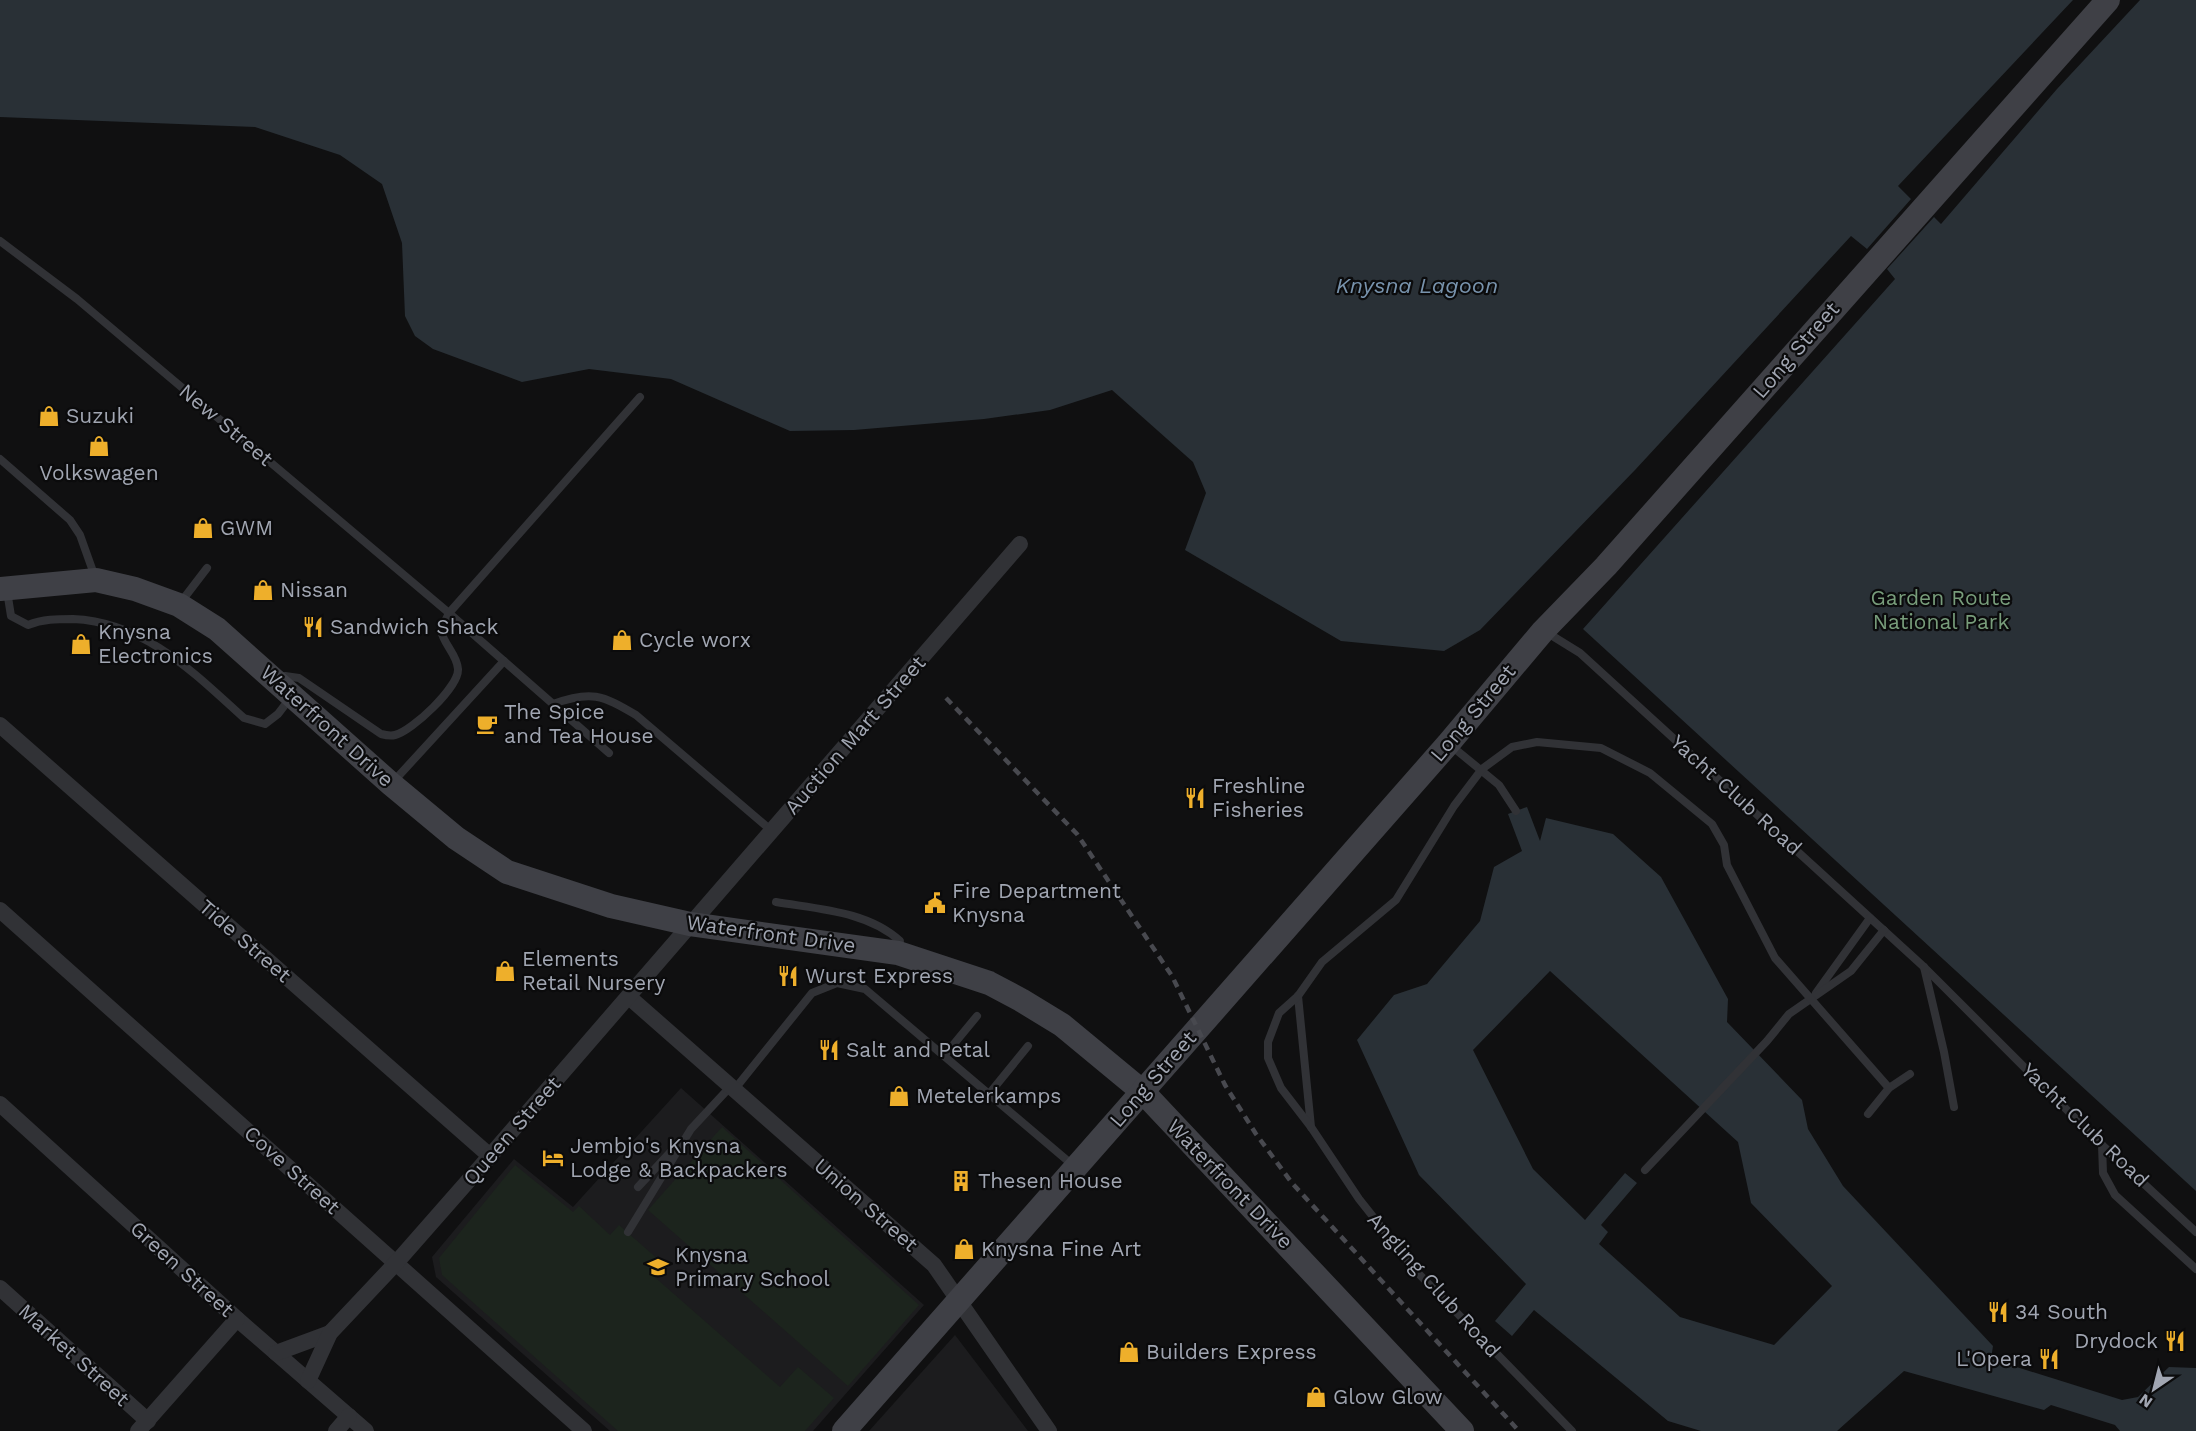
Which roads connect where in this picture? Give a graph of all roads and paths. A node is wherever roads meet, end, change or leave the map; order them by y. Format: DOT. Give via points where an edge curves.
graph roads {
  1 [pos="2108,0"];
  2 [pos="0,241"];
  3 [pos="640,397"];
  4 [pos="0,459"];
  5 [pos="1020,544"];
  6 [pos="207,568"];
  7 [pos="96,580"];
  8 [pos="3,588"];
  9 [pos="178,605"];
  10 [pos="449,613"];
  11 [pos="1543,631"];
  12 [pos="504,661"];
  13 [pos="284,688"];
  14 [pos="553,704"];
  15 [pos="0,725"];
  16 [pos="1448,744"];
  17 [pos="609,753"];
  18 [pos="1482,769"];
  19 [pos="391,784"];
  20 [pos="1516,810"];
  21 [pos="772,831"];
  22 [pos="776,902"];
  23 [pos="0,910"];
  24 [pos="1870,918"];
  25 [pos="690,924"];
  26 [pos="1884,930"];
  27 [pos="898,953"];
  28 [pos="1924,967"];
  29 [pos="1298,996"];
  30 [pos="629,997"];
  31 [pos="1813,998"];
  32 [pos="978,1016"];
  33 [pos="1028,1046"];
  34 [pos="944,1056"];
  35 [pos="1910,1074"];
  36 [pos="732,1088"];
  37 [pos="1889,1088"];
  38 [pos="1143,1092"];
  39 [pos="989,1094"];
  40 [pos="0,1104"];
  41 [pos="1954,1107"];
  42 [pos="1868,1114"];
  43 [pos="1311,1127"];
  44 [pos="692,1129"];
  45 [pos="2102,1145"];
  46 [pos="490,1156"];
  47 [pos="1076,1167"];
  48 [pos="1645,1170"];
  49 [pos="638,1187"];
  50 [pos="628,1232"];
  51 [pos="2196,1232"];
  52 [pos="396,1263"];
  53 [pos="2196,1269"];
  54 [pos="0,1288"];
  55 [pos="959,1302"];
  56 [pos="237,1319"];
  57 [pos="330,1333"];
  58 [pos="276,1353"];
  59 [pos="308,1382"];
  60 [pos="349,1416"];
  61 [pos="143,1426"];
  62 [pos="336,1431"];
  63 [pos="366,1431"];
  64 [pos="584,1431"];
  65 [pos="844,1431"];
  66 [pos="1049,1431"];
  67 [pos="1462,1431"];
  68 [pos="1572,1431"];
  1 -- 11 [label="street, Long Street" via="1614,557"];
  2 -- 10 [label="lane, New Street" via="77,299"];
  3 -- 10 [label="lane"];
  4 -- 7 [label="lane" via="70,520 80,535"];
  5 -- 21 [label="street, Auction Mart Street"];
  6 -- 9 [label="lane"];
  7 -- 8 [label="street, Waterfront Drive"];
  7 -- 9 [label="street, Waterfront Drive"];
  8 -- 13 [label="lane" via="11,616 28,625 41,620 83,620 139,635 182,662 244,718 265,724 278,714"];
  9 -- 13 [label="street, Waterfront Drive" via="217,629"];
  10 -- 12 [label="lane, New Street"];
  10 -- 13 [label="lane" via="441,630 458,667 455,683 447,694 394,736 377,732 299,678 285,676"];
  11 -- 16 [label="street, Long Street"];
  11 -- 24 [label="lane, Yacht Club Road" via="1580,653"];
  12 -- 14 [label="lane, New Street"];
  12 -- 19 [label="lane"];
  13 -- 19 [label="street, Waterfront Drive"];
  14 -- 17 [label="lane, New Street"];
  14 -- 21 [label="lane" via="578,695 597,695 613,702 636,716"];
  15 -- 46 [label="street, Tide Street"];
  16 -- 18 [label="lane"];
  16 -- 38 [label="street, Long Street"];
  18 -- 20 [label="lane"];
  18 -- 29 [label="lane, Angling Club Road" via="1454,806 1396,900 1322,962"];
  18 -- 31 [label="lane, Angling Club Road" via="1512,747 1537,742 1601,748 1650,773 1712,824 1724,845 1727,865 1775,958"];
  19 -- 25 [label="street, Waterfront Drive" via="456,838 507,872 611,906"];
  21 -- 25 [label="street, Auction Mart Street"];
  22 -- 27 [label="lane" via="870,922 900,941"];
  23 -- 52 [label="street, Cove Street"];
  24 -- 26 [label="lane, Yacht Club Road"];
  24 -- 31 [label="lane"];
  25 -- 27 [label="street, Waterfront Drive"];
  25 -- 30 [label="street, Queen Street"];
  26 -- 28 [label="lane, Yacht Club Road"];
  26 -- 31 [label="lane" via="1851,970"];
  27 -- 38 [label="street, Waterfront Drive" via="989,983 1021,1000 1062,1025"];
  28 -- 41 [label="lane"];
  28 -- 45 [label="lane, Yacht Club Road"];
  29 -- 43 [label="lane, Angling Club Road"];
  29 -- 43 [label="lane, Angling Club Road" via="1279,1013 1268,1042 1269,1058 1281,1088"];
  30 -- 36 [label="street, Union Street"];
  30 -- 46 [label="street, Queen Street"];
  31 -- 37 [label="lane, Angling Club Road"];
  31 -- 48 [label="lane" via="1789,1014"];
  32 -- 34 [label="lane"];
  33 -- 39 [label="lane"];
  34 -- 36 [label="lane" via="865,989 837,983 813,993"];
  34 -- 39 [label="lane"];
  35 -- 37 [label="lane"];
  36 -- 44 [label="lane"];
  36 -- 55 [label="street, Union Street" via="934,1265"];
  37 -- 42 [label="lane"];
  38 -- 47 [label="street, Long Street"];
  38 -- 67 [label="street, Waterfront Drive"];
  39 -- 47 [label="lane"];
  40 -- 56 [label="street, Green Street"];
  43 -- 68 [label="lane, Angling Club Road" via="1359,1199 1417,1272"];
  44 -- 49 [label="lane"];
  44 -- 50 [label="lane"];
  45 -- 51 [label="lane, Yacht Club Road"];
  45 -- 53 [label="lane" via="2103,1173 2115,1195"];
  46 -- 52 [label="street, Queen Street"];
  47 -- 55 [label="street, Long Street"];
  52 -- 57 [label="street, Queen Street"];
  52 -- 64 [label="street, Cove Street"];
  54 -- 61 [label="street, Market Street"];
  55 -- 65 [label="street, Long Street"];
  55 -- 66 [label="street, Union Street"];
  56 -- 58 [label="street, Green Street"];
  56 -- 61 [label="street"];
  57 -- 58 [label="street, Queen Street"];
  57 -- 59 [label="street, Queen Street"];
  58 -- 59 [label="street, Green Street"];
  59 -- 60 [label="street, Green Street"];
  60 -- 62 [label="street"];
  60 -- 63 [label="street, Green Street"];
}
